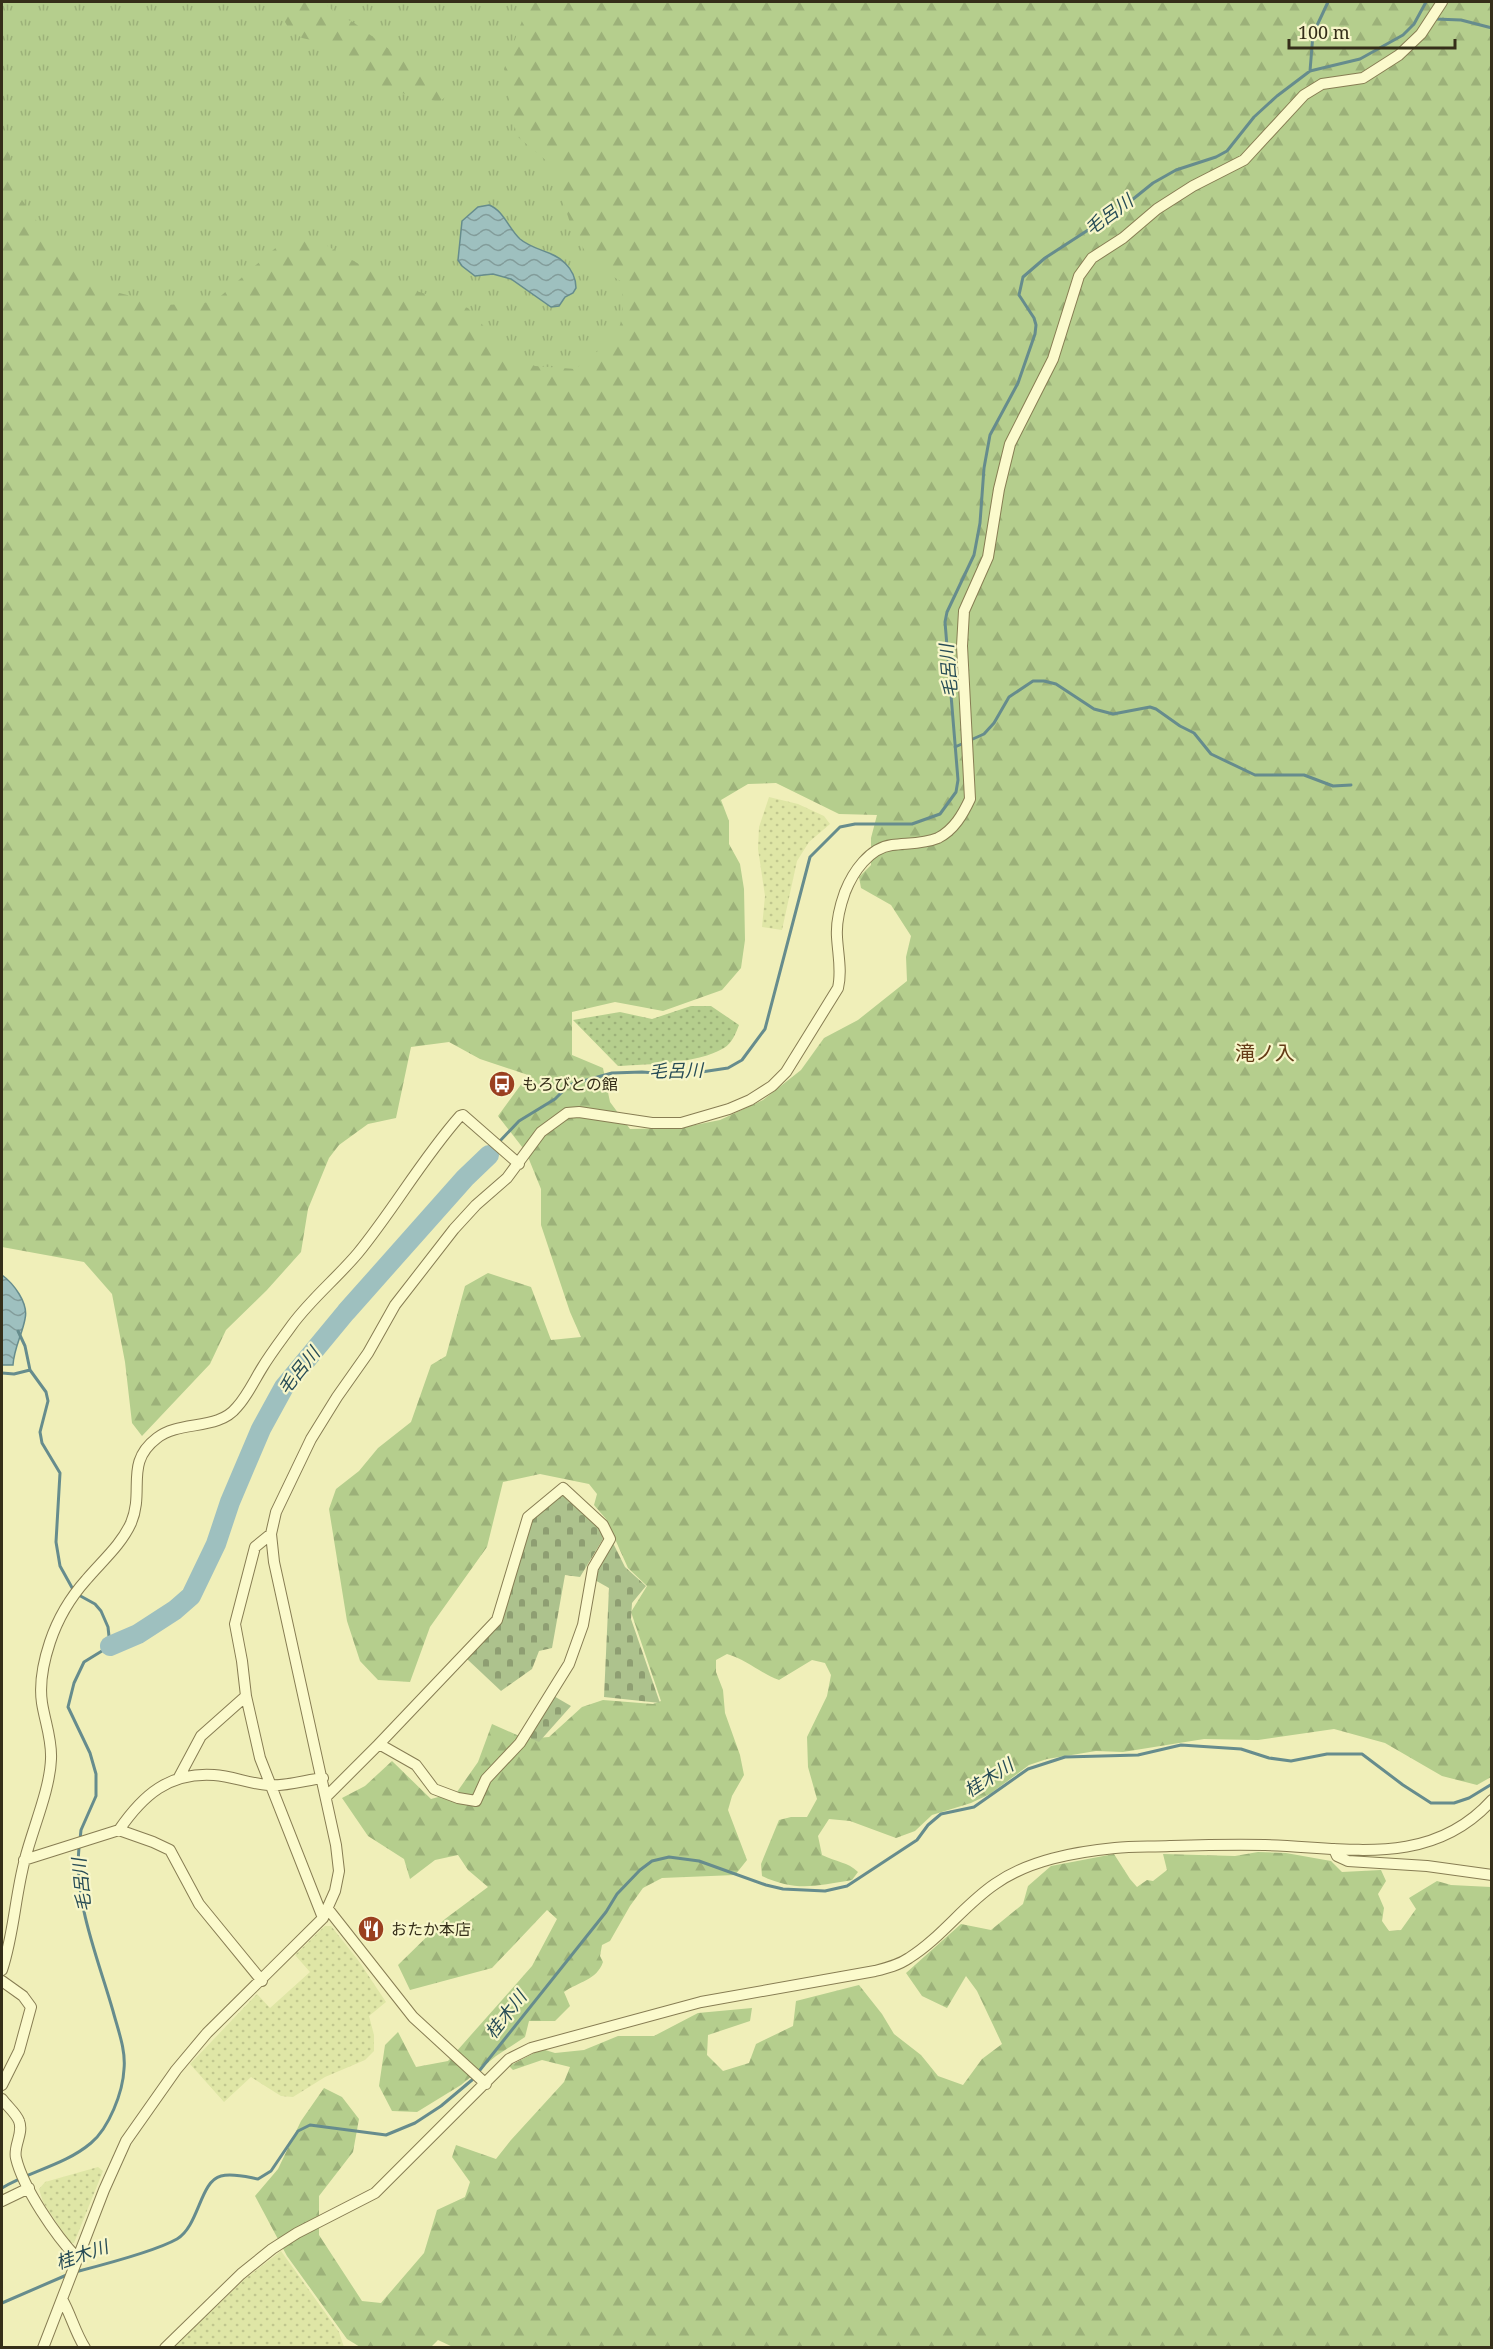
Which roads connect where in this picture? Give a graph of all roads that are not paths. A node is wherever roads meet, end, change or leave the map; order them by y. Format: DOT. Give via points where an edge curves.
graph roads {
  1 [pos="1442,2"];
  2 [pos="516,1162"];
  3 [pos="271,1534"];
  4 [pos="246,1696"];
  5 [pos="378,1744"];
  6 [pos="323,1778"];
  7 [pos="178,1779"];
  8 [pos="270,1785"];
  9 [pos="326,1797"];
  10 [pos="1491,1800"];
  11 [pos="119,1830"];
  12 [pos="1334,1849"];
  13 [pos="24,1860"];
  14 [pos="1491,1875"];
  15 [pos="326,1914"];
  16 [pos="2,1970"];
  17 [pos="2,1981"];
  18 [pos="262,1981"];
  19 [pos="484,2082"];
  20 [pos="2,2085"];
  21 [pos="2,2099"];
  22 [pos="29,2187"];
  23 [pos="2,2202"];
  24 [pos="76,2260"];
  25 [pos="62,2299"];
  26 [pos="43,2348"];
  27 [pos="85,2348"];
  28 [pos="165,2348"];
  1 -- 2 [label="street" via="1420,34 1399,55 1363,78 1322,84 1304,95 1244,160 1157,208 1123,238 1092,258 1079,276 1053,359 1010,444 988,557 964,611 962,656 970,799 963,815 938,838 890,845 867,858 854,875 839,912 838,988 786,1072 750,1100 681,1123 567,1113 542,1131"];
  2 -- 3 [label="street" via="507,1178 454,1229 395,1305 311,1439 276,1512"];
  2 -- 13 [label="street" via="460,1116 427,1154 357,1254 295,1322 237,1408 226,1417 159,1436 147,1446 137,1462 137,1502 127,1531 68,1603 49,1644 42,1702 51,1759"];
  3 -- 4 [label="street" via="255,1547 235,1618"];
  3 -- 6 [label="street"];
  4 -- 7 [label="street" via="201,1736"];
  4 -- 8 [label="street"];
  5 -- 5 [label="street" via="497,1620 528,1517 563,1488 603,1525 610,1539 593,1568 578,1645 520,1743 486,1779 476,1801 434,1789 417,1765"];
  5 -- 9 [label="street"];
  6 -- 8 [label="street"];
  6 -- 9 [label="street"];
  7 -- 8 [label="street" via="213,1775"];
  7 -- 11 [label="street" via="153,1790"];
  8 -- 15 [label="street"];
  9 -- 15 [label="street" via="339,1871"];
  10 -- 12 [label="street" via="1476,1817 1423,1843 1379,1851"];
  11 -- 13 [label="street"];
  11 -- 18 [label="street" via="170,1850 199,1904"];
  12 -- 14 [label="street" via="1337,1856 1348,1862 1427,1866"];
  12 -- 19 [label="street" via="1224,1844 1072,1853 1009,1875 993,1885 900,1963 875,1971 701,2002 531,2048 509,2059"];
  13 -- 16 [label="street"];
  15 -- 18 [label="street"];
  15 -- 19 [label="street" via="413,2017"];
  17 -- 20 [label="street" via="31,2007 19,2051"];
  18 -- 24 [label="street" via="176,2070 126,2141"];
  19 -- 28 [label="street" via="375,2193 272,2249"];
  21 -- 22 [label="street" via="19,2121 15,2153"];
  22 -- 23 [label="street"];
  22 -- 24 [label="street"];
  24 -- 25 [label="street"];
  25 -- 26 [label="street"];
  25 -- 27 [label="street"];
}
